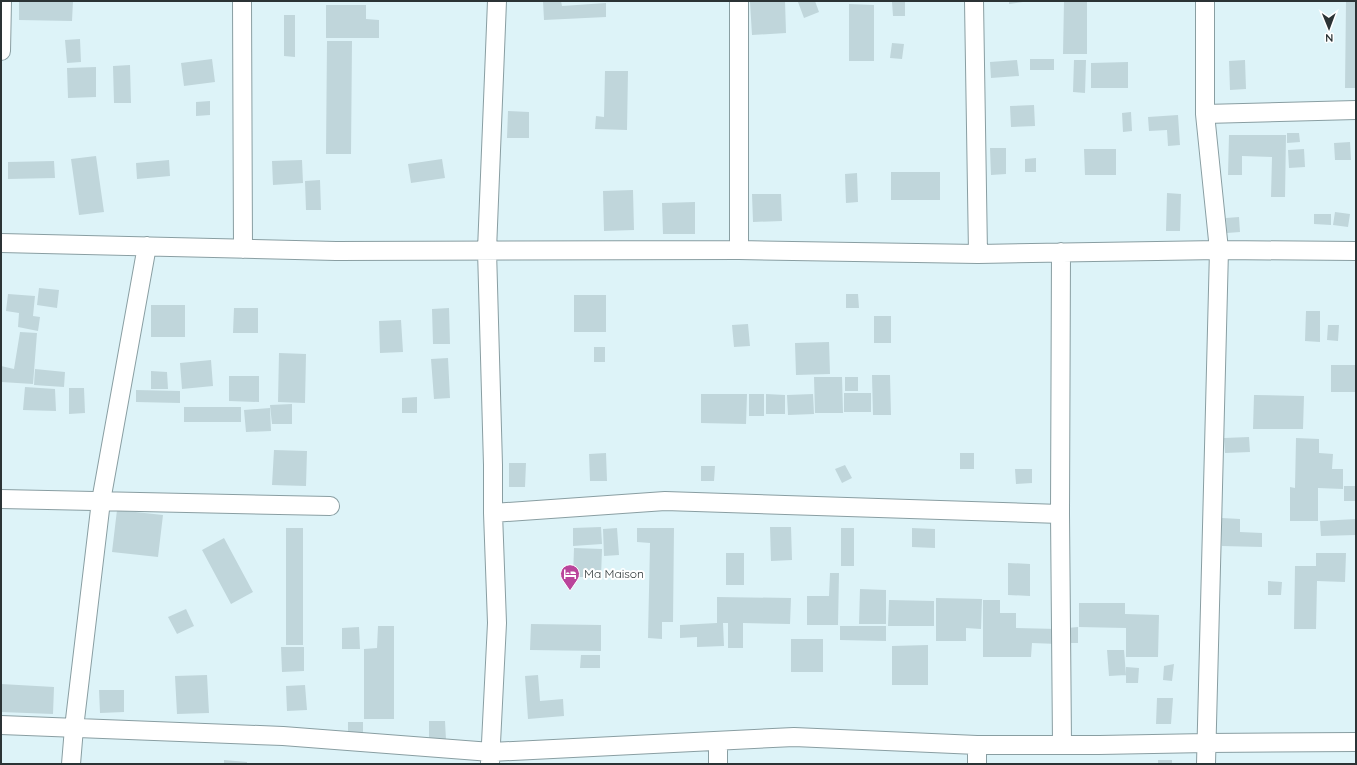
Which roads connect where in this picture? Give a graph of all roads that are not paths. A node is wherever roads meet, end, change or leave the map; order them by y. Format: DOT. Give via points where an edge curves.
graph roads {
  1 [pos="242,1"];
  2 [pos="497,1"];
  3 [pos="739,1"];
  4 [pos="974,1"];
  5 [pos="1204,1"];
  6 [pos="2,9"];
  7 [pos="1,51"];
  8 [pos="1356,110"];
  9 [pos="1205,114"];
  10 [pos="1,244"];
  11 [pos="147,246"];
  12 [pos="243,248"];
  13 [pos="487,250"];
  14 [pos="738,250"];
  15 [pos="1219,250"];
  16 [pos="1356,251"];
  17 [pos="1061,252"];
  18 [pos="978,254"];
  19 [pos="1,499"];
  20 [pos="101,501"];
  21 [pos="330,506"];
  22 [pos="493,513"];
  23 [pos="1060,514"];
  24 [pos="1,725"];
  25 [pos="74,728"];
  26 [pos="718,741"];
  27 [pos="1356,742"];
  28 [pos="1207,743"];
  29 [pos="1062,744"];
  30 [pos="977,745"];
  31 [pos="490,758"];
  32 [pos="71,764"];
  33 [pos="718,764"];
  34 [pos="977,764"];
  35 [pos="1206,764"];
  1 -- 12 [label="street"];
  2 -- 13 [label="street"];
  3 -- 14 [label="street"];
  4 -- 18 [label="street"];
  5 -- 9 [label="street"];
  6 -- 7 [label="street"];
  8 -- 9 [label="street"];
  9 -- 15 [label="street"];
  10 -- 11 [label="street"];
  11 -- 12 [label="street"];
  11 -- 20 [label="street"];
  12 -- 13 [label="street" via="336,251"];
  13 -- 14 [label="street"];
  13 -- 22 [label="street"];
  14 -- 18 [label="street"];
  15 -- 16 [label="street"];
  15 -- 17 [label="street"];
  15 -- 28 [label="street"];
  17 -- 18 [label="street"];
  17 -- 23 [label="street"];
  19 -- 20 [label="street"];
  20 -- 21 [label="street"];
  20 -- 25 [label="street"];
  22 -- 23 [label="street" via="665,501"];
  22 -- 31 [label="street" via="497,623"];
  23 -- 29 [label="street"];
  24 -- 25 [label="street"];
  25 -- 31 [label="street" via="283,736"];
  25 -- 32 [label="street"];
  26 -- 30 [label="street" via="794,737"];
  26 -- 31 [label="street"];
  26 -- 33 [label="street"];
  27 -- 28 [label="street"];
  28 -- 29 [label="street"];
  28 -- 35 [label="street"];
  29 -- 30 [label="street"];
  30 -- 34 [label="street"];
}
